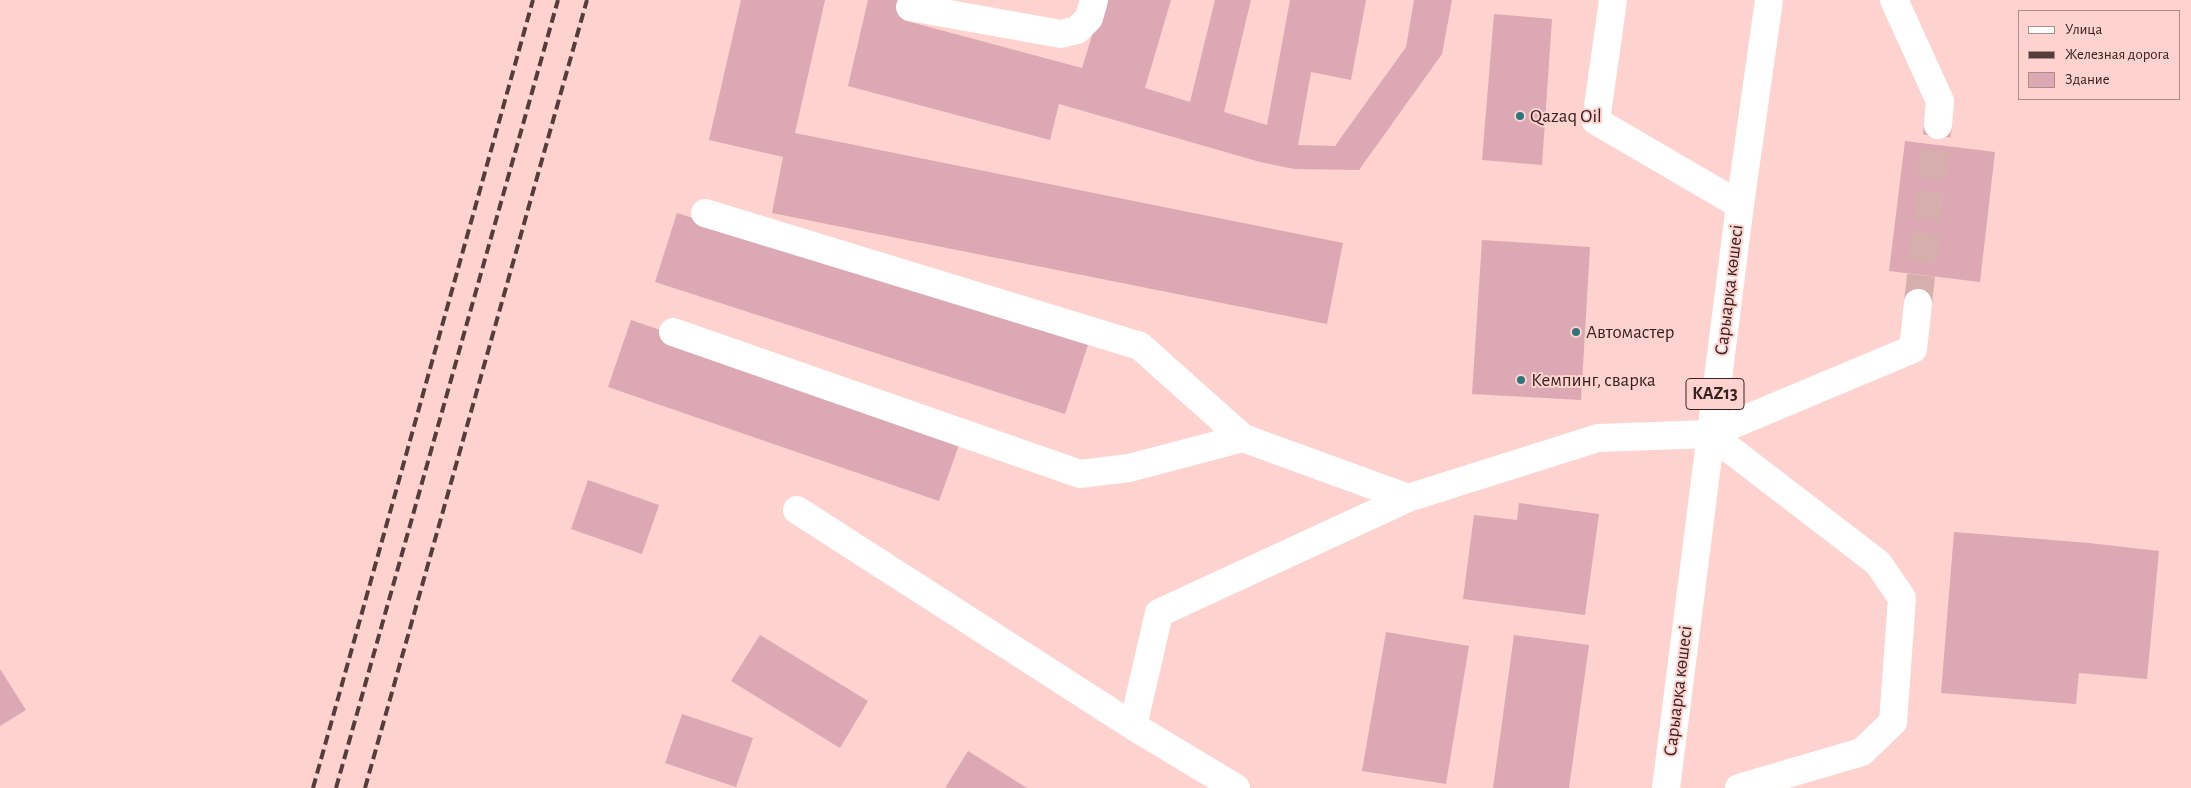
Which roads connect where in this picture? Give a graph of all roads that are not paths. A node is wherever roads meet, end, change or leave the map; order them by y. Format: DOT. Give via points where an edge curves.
graph roads {
  1 [pos="1094,0"];
  2 [pos="1612,0"];
  3 [pos="1769,0"];
  4 [pos="1894,0"];
  5 [pos="910,8"];
  6 [pos="1938,125"];
  7 [pos="1740,205"];
  8 [pos="706,213"];
  9 [pos="1918,303"];
  10 [pos="674,332"];
  11 [pos="1710,434"];
  12 [pos="1243,438"];
  13 [pos="1408,498"];
  14 [pos="797,510"];
  15 [pos="1133,726"];
  16 [pos="1236,788"];
  17 [pos="1666,788"];
  18 [pos="1739,788"];
  1 -- 5 [label="main road" via="1089,18 1077,30 1061,34"];
  2 -- 7 [label="main road" via="1596,121"];
  3 -- 7 [label="main road, Сарыарқа көшесі / KAZ13"];
  4 -- 6 [label="main road" via="1940,101"];
  7 -- 11 [label="main road, Сарыарқа көшесі / KAZ13"];
  8 -- 12 [label="main road" via="1140,346"];
  9 -- 11 [label="main road" via="1913,349"];
  10 -- 12 [label="main road" via="1080,474 1129,468"];
  11 -- 13 [label="main road" via="1598,438"];
  11 -- 17 [label="main road, Сарыарқа көшесі / KAZ13"];
  11 -- 18 [label="main road" via="1878,562 1902,598 1893,722 1862,752"];
  12 -- 13 [label="main road"];
  13 -- 15 [label="main road" via="1159,613"];
  14 -- 15 [label="main road"];
  15 -- 16 [label="main road"];
}
